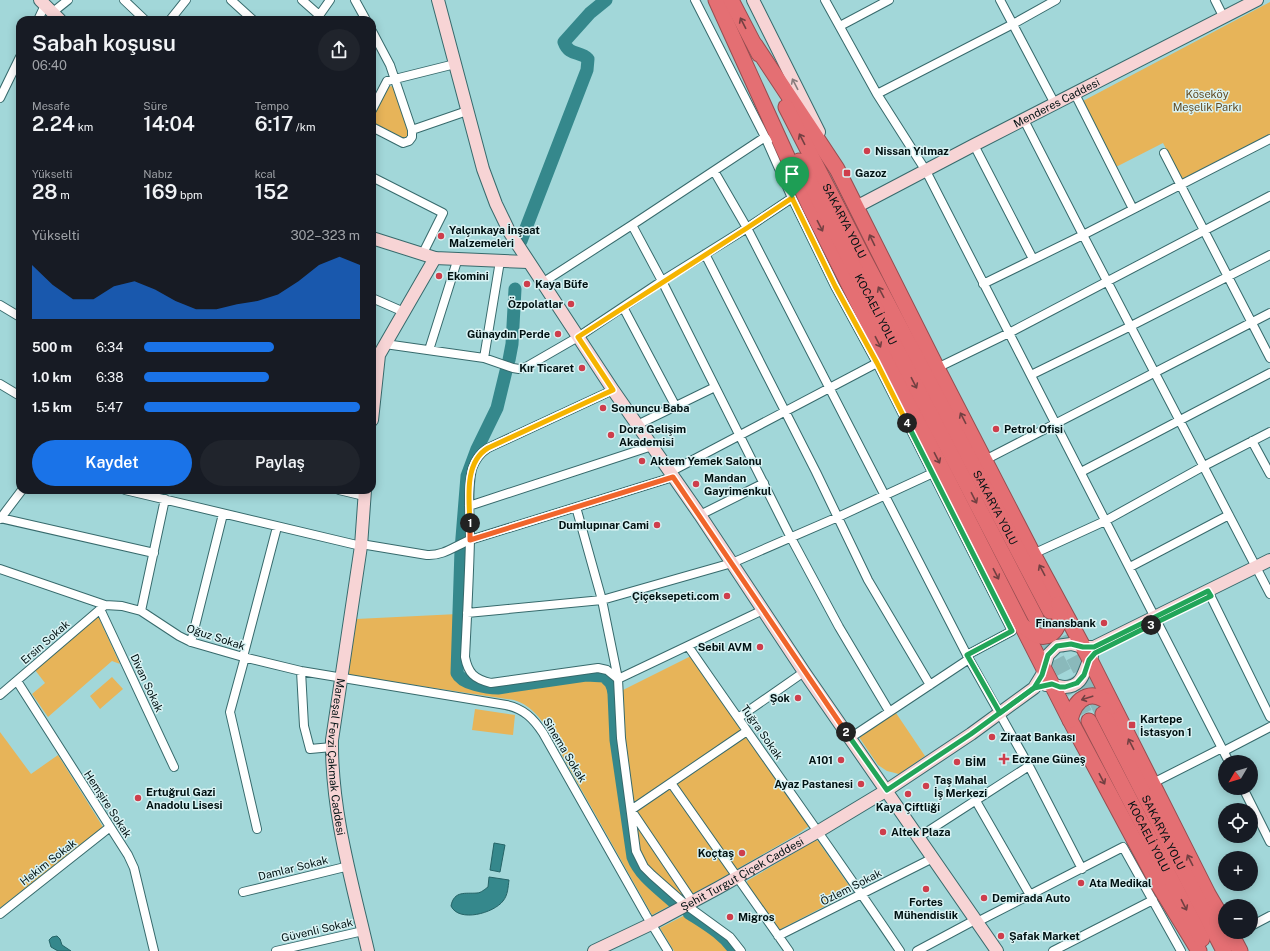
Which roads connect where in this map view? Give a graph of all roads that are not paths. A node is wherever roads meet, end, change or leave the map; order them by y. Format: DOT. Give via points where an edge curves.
graph roads {
  1 [pos="68,0"];
  2 [pos="124,0"];
  3 [pos="231,0"];
  4 [pos="302,0"];
  5 [pos="330,0"];
  6 [pos="356,0"];
  7 [pos="438,0"];
  8 [pos="695,0"];
  9 [pos="716,0"];
  10 [pos="731,0"];
  11 [pos="753,0"];
  12 [pos="826,0"];
  13 [pos="889,0"];
  14 [pos="1000,0"];
  15 [pos="1056,0"];
  16 [pos="1215,0"];
  17 [pos="1257,0"];
  18 [pos="184,1"];
  19 [pos="50,9"];
  20 [pos="42,16"];
  21 [pos="141,16"];
  22 [pos="173,16"];
  23 [pos="249,16"];
  24 [pos="315,16"];
  25 [pos="318,16"];
  26 [pos="364,16"];
  27 [pos="1224,18"];
  28 [pos="1013,24"];
  29 [pos="840,26"];
  30 [pos="376,39"];
  31 [pos="755,45"];
  32 [pos="455,64"];
  33 [pos="16,65"];
  34 [pos="395,79"];
  35 [pos="877,94"];
  36 [pos="1075,94"];
  37 [pos="0,98"];
  38 [pos="376,102"];
  39 [pos="1055,104"];
  40 [pos="467,111"];
  41 [pos="1024,120"];
  42 [pos="376,129"];
  43 [pos="412,130"];
  44 [pos="765,137"];
  45 [pos="1270,139"];
  46 [pos="974,145"];
  47 [pos="1164,153"];
  48 [pos="837,169"];
  49 [pos="714,171"];
  50 [pos="926,171"];
  51 [pos="376,180"];
  52 [pos="1181,184"];
  53 [pos="1270,196"];
  54 [pos="792,198"];
  55 [pos="810,207"];
  56 [pos="856,208"];
  57 [pos="1133,209"];
  58 [pos="632,225"];
  59 [pos="747,228"];
  60 [pos="1205,230"];
  61 [pos="1082,235"];
  62 [pos="376,239"];
  63 [pos="705,254"];
  64 [pos="422,255"];
  65 [pos="1270,255"];
  66 [pos="435,258"];
  67 [pos="458,258"];
  68 [pos="1033,259"];
  69 [pos="500,261"];
  70 [pos="528,262"];
  71 [pos="1228,276"];
  72 [pos="1107,280"];
  73 [pos="662,282"];
  74 [pos="542,283"];
  75 [pos="983,284"];
  76 [pos="376,300"];
  77 [pos="0,305"];
  78 [pos="623,307"];
  79 [pos="404,312"];
  80 [pos="1270,314"];
  81 [pos="16,315"];
  82 [pos="1252,323"];
  83 [pos="1131,326"];
  84 [pos="1009,333"];
  85 [pos="578,337"];
  86 [pos="385,344"];
  87 [pos="429,350"];
  88 [pos="376,353"];
  89 [pos="484,358"];
  90 [pos="1270,358"];
  91 [pos="877,363"];
  92 [pos="937,368"];
  93 [pos="1155,372"];
  94 [pos="1270,373"];
  95 [pos="1031,376"];
  96 [pos="0,384"];
  97 [pos="715,387"];
  98 [pos="829,388"];
  99 [pos="613,390"];
  100 [pos="16,394"];
  101 [pos="676,407"];
  102 [pos="784,412"];
  103 [pos="1180,420"];
  104 [pos="1056,424"];
  105 [pos="637,425"];
  106 [pos="1270,432"];
  107 [pos="740,435"];
  108 [pos="1252,441"];
  109 [pos="652,446"];
  110 [pos="984,460"];
  111 [pos="1204,466"];
  112 [pos="1081,472"];
  113 [pos="933,473"];
  114 [pos="1270,474"];
  115 [pos="672,475"];
  116 [pos="764,483"];
  117 [pos="19,494"];
  118 [pos="143,494"];
  119 [pos="364,494"];
  120 [pos="884,496"];
  121 [pos="165,499"];
  122 [pos="469,506"];
  123 [pos="576,506"];
  124 [pos="223,514"];
  125 [pos="700,515"];
  126 [pos="1229,515"];
  127 [pos="838,517"];
  128 [pos="0,518"];
  129 [pos="1105,521"];
  130 [pos="277,527"];
  131 [pos="790,536"];
  132 [pos="470,540"];
  133 [pos="361,545"];
  134 [pos="154,554"];
  135 [pos="1033,554"];
  136 [pos="1270,560"];
  137 [pos="732,563"];
  138 [pos="1130,567"];
  139 [pos="0,569"];
  140 [pos="1262,569"];
  141 [pos="1210,593"];
  142 [pos="1270,594"];
  143 [pos="1056,597"];
  144 [pos="602,600"];
  145 [pos="102,607"];
  146 [pos="763,610"];
  147 [pos="141,611"];
  148 [pos="1050,611"];
  149 [pos="467,613"];
  150 [pos="1036,618"];
  151 [pos="1156,619"];
  152 [pos="1022,626"];
  153 [pos="192,642"];
  154 [pos="688,646"];
  155 [pos="1093,651"];
  156 [pos="244,657"];
  157 [pos="968,657"];
  158 [pos="1044,670"];
  159 [pos="301,671"];
  160 [pos="804,672"];
  161 [pos="342,678"];
  162 [pos="618,679"];
  163 [pos="17,681"];
  164 [pos="1052,684"];
  165 [pos="930,685"];
  166 [pos="1034,688"];
  167 [pos="0,695"];
  168 [pos="890,711"];
  169 [pos="1108,711"];
  170 [pos="1000,713"];
  171 [pos="1270,717"];
  172 [pos="738,718"];
  173 [pos="1070,720"];
  174 [pos="1089,722"];
  175 [pos="1270,727"];
  176 [pos="747,731"];
  177 [pos="850,738"];
  178 [pos="332,747"];
  179 [pos="1223,750"];
  180 [pos="1226,755"];
  181 [pos="1029,766"];
  182 [pos="174,767"];
  183 [pos="670,783"];
  184 [pos="1151,784"];
  185 [pos="887,790"];
  186 [pos="1246,795"];
  187 [pos="976,801"];
  188 [pos="631,810"];
  189 [pos="110,827"];
  190 [pos="257,829"];
  191 [pos="819,831"];
  192 [pos="919,837"];
  193 [pos="1270,842"];
  194 [pos="933,858"];
  195 [pos="349,866"];
  196 [pos="1082,869"];
  197 [pos="737,878"];
  198 [pos="1158,884"];
  199 [pos="243,892"];
  200 [pos="861,894"];
  201 [pos="1208,894"];
  202 [pos="1030,895"];
  203 [pos="1153,900"];
  204 [pos="690,904"];
  205 [pos="1218,911"];
  206 [pos="0,914"];
  207 [pos="1270,916"];
  208 [pos="976,921"];
  209 [pos="1258,922"];
  210 [pos="651,924"];
  211 [pos="364,931"];
  212 [pos="778,936"];
  213 [pos="1236,939"];
  214 [pos="292,949"];
  215 [pos="154,951"];
  216 [pos="276,951"];
  217 [pos="368,951"];
  218 [pos="594,951"];
  219 [pos="668,951"];
  220 [pos="741,951"];
  221 [pos="790,951"];
  222 [pos="900,951"];
  223 [pos="917,951"];
  224 [pos="997,951"];
  225 [pos="1053,951"];
  226 [pos="1181,951"];
  227 [pos="1192,951"];
  228 [pos="1199,951"];
  229 [pos="1208,951"];
  230 [pos="1224,951"];
  231 [pos="1232,951"];
  232 [pos="1240,951"];
  1 -- 19 [label="street"];
  2 -- 21 [label="street"];
  3 -- 23 [label="street"];
  4 -- 24 [label="street"];
  5 -- 25 [label="street"];
  6 -- 26 [label="street"];
  7 -- 32 [label="main road"];
  8 -- 44 [label="street"];
  9 -- 55 [label="highway"];
  9 -- 150 [label="highway, KOCAELİ YOLU, one-way"];
  31 -- 10 [label="highway, SAKARYA YOLU, one-way"];
  48 -- 11 [label="main road, one-way"];
  12 -- 29 [label="street"];
  13 -- 29 [label="street"];
  14 -- 28 [label="street"];
  15 -- 28 [label="street"];
  16 -- 27 [label="street"];
  17 -- 27 [label="main road, Menderes Caddesi"];
  18 -- 22 [label="street"];
  19 -- 20 [label="street"];
  27 -- 36 [label="main road, Menderes Caddesi"];
  28 -- 35 [label="street"];
  28 -- 39 [label="street"];
  29 -- 35 [label="street"];
  30 -- 34 [label="street"];
  31 -- 48 [label="highway"];
  148 -- 31 [label="highway, SAKARYA YOLU, one-way" via="863,257"];
  32 -- 34 [label="street"];
  32 -- 40 [label="main road"];
  33 -- 37 [label="street"];
  34 -- 38 [label="street" via="386,83"];
  34 -- 43 [label="street"];
  35 -- 50 [label="street"];
  36 -- 39 [label="main road, Menderes Caddesi"];
  36 -- 57 [label="street"];
  39 -- 41 [label="main road, Menderes Caddesi"];
  40 -- 43 [label="street"];
  40 -- 70 [label="main road" via="496,204"];
  41 -- 46 [label="main road, Menderes Caddesi"];
  41 -- 61 [label="street"];
  42 -- 43 [label="street" via="404,143 410,140"];
  44 -- 49 [label="street"];
  44 -- 54 [label="street"];
  44 -- 55 [label="street"];
  45 -- 52 [label="street"];
  46 -- 50 [label="main road, Menderes Caddesi"];
  46 -- 68 [label="street"];
  47 -- 52 [label="street"];
  48 -- 56 [label="highway"];
  49 -- 58 [label="street"];
  49 -- 59 [label="street"];
  50 -- 56 [label="main road, Menderes Caddesi"];
  50 -- 75 [label="street"];
  51 -- 64 [label="street" via="442,213"];
  52 -- 57 [label="street"];
  52 -- 60 [label="street"];
  53 -- 60 [label="street"];
  54 -- 59 [label="street"];
  54 -- 91 [label="street" via="835,286"];
  55 -- 152 [label="highway, one-way"];
  92 -- 56 [label="highway, one-way"];
  57 -- 61 [label="street"];
  58 -- 73 [label="street"];
  58 -- 74 [label="street"];
  59 -- 63 [label="street"];
  59 -- 98 [label="street"];
  60 -- 71 [label="street"];
  60 -- 72 [label="street"];
  61 -- 68 [label="street"];
  61 -- 72 [label="street"];
  62 -- 64 [label="main road"];
  63 -- 73 [label="street"];
  63 -- 102 [label="street"];
  64 -- 66 [label="main road"];
  65 -- 71 [label="street"];
  66 -- 67 [label="main road"];
  66 -- 79 [label="main road"];
  67 -- 69 [label="main road"];
  67 -- 87 [label="street"];
  68 -- 75 [label="street"];
  69 -- 70 [label="main road"];
  69 -- 89 [label="street"];
  70 -- 74 [label="main road"];
  71 -- 82 [label="street"];
  71 -- 83 [label="street"];
  72 -- 83 [label="street"];
  72 -- 84 [label="street"];
  73 -- 78 [label="street"];
  73 -- 97 [label="street"];
  74 -- 85 [label="main road"];
  75 -- 84 [label="street"];
  76 -- 79 [label="street"];
  77 -- 81 [label="street"];
  78 -- 85 [label="street"];
  78 -- 101 [label="street"];
  79 -- 86 [label="main road"];
  80 -- 82 [label="street"];
  82 -- 90 [label="street"];
  82 -- 93 [label="street"];
  83 -- 93 [label="street"];
  83 -- 95 [label="street"];
  84 -- 92 [label="street"];
  84 -- 95 [label="street"];
  85 -- 89 [label="street" via="519,369"];
  85 -- 99 [label="main road"];
  86 -- 87 [label="street"];
  86 -- 88 [label="main road"];
  87 -- 89 [label="street"];
  91 -- 98 [label="street"];
  91 -- 113 [label="street"];
  110 -- 92 [label="highway, one-way"];
  93 -- 103 [label="street"];
  93 -- 104 [label="street"];
  94 -- 103 [label="street"];
  95 -- 104 [label="street"];
  96 -- 100 [label="street"];
  97 -- 101 [label="street"];
  97 -- 107 [label="street"];
  98 -- 102 [label="street"];
  98 -- 120 [label="street"];
  99 -- 105 [label="main road"];
  99 -- 122 [label="street" via="484,450 473,467"];
  101 -- 105 [label="street"];
  102 -- 107 [label="street"];
  102 -- 127 [label="street"];
  103 -- 111 [label="street"];
  103 -- 112 [label="street"];
  104 -- 110 [label="street"];
  104 -- 112 [label="street"];
  105 -- 109 [label="main road"];
  106 -- 108 [label="street"];
  107 -- 115 [label="street"];
  107 -- 116 [label="street"];
  108 -- 111 [label="street"];
  108 -- 114 [label="street"];
  109 -- 115 [label="main road"];
  109 -- 122 [label="street"];
  110 -- 135 [label="highway"];
  111 -- 126 [label="street"];
  111 -- 129 [label="street"];
  112 -- 129 [label="street"];
  113 -- 120 [label="street"];
  113 -- 157 [label="street" via="1012,631"];
  115 -- 123 [label="street"];
  115 -- 125 [label="main road"];
  116 -- 125 [label="street"];
  116 -- 131 [label="street"];
  117 -- 128 [label="street"];
  118 -- 121 [label="street"];
  119 -- 133 [label="main road, Mareşal Fevzi Çakmak Caddesi"];
  120 -- 127 [label="street"];
  120 -- 157 [label="street"];
  121 -- 124 [label="street"];
  121 -- 134 [label="street"];
  122 -- 132 [label="street"];
  123 -- 132 [label="street"];
  123 -- 144 [label="street"];
  124 -- 130 [label="street"];
  124 -- 153 [label="street"];
  125 -- 137 [label="main road"];
  126 -- 138 [label="street"];
  126 -- 140 [label="street"];
  127 -- 131 [label="street"];
  127 -- 165 [label="street" via="868,580"];
  128 -- 134 [label="street"];
  129 -- 135 [label="street"];
  129 -- 138 [label="street"];
  130 -- 133 [label="street"];
  130 -- 156 [label="street"];
  131 -- 137 [label="street"];
  131 -- 168 [label="street" via="839,627"];
  132 -- 133 [label="street" via="435,555"];
  132 -- 149 [label="street"];
  133 -- 161 [label="main road, Mareşal Fevzi Çakmak Caddesi"];
  134 -- 147 [label="street"];
  143 -- 135 [label="highway, one-way"];
  136 -- 140 [label="main road"];
  137 -- 144 [label="street"];
  137 -- 146 [label="main road"];
  138 -- 151 [label="street"];
  139 -- 145 [label="street, Oğuz Sokak"];
  140 -- 141 [label="main road"];
  140 -- 142 [label="street"];
  141 -- 151 [label="main road"];
  141 -- 171 [label="street"];
  143 -- 152 [label="highway" via="1061,610 1060,620 1052,633 1042,636 1031,633"];
  143 -- 155 [label="highway" via="1072,628"];
  144 -- 149 [label="street"];
  144 -- 162 [label="street"];
  145 -- 147 [label="street, Oğuz Sokak" via="122,606"];
  145 -- 163 [label="street, Ersin Sokak"];
  145 -- 182 [label="street, Divan Sokak"];
  146 -- 154 [label="street"];
  146 -- 160 [label="main road"];
  147 -- 153 [label="street, Oğuz Sokak"];
  149 -- 162 [label="street" via="467,667 473,676 480,680 491,683 598,668 607,670"];
  151 -- 155 [label="main road"];
  151 -- 179 [label="street"];
  152 -- 158 [label="highway"];
  153 -- 156 [label="street, Oğuz Sokak"];
  154 -- 162 [label="street"];
  154 -- 172 [label="street, Tuğra Sokak"];
  155 -- 158 [label="main road" via="1071,644 1057,646 1048,655"];
  155 -- 164 [label="main road" via="1084,675 1077,683 1065,687"];
  155 -- 169 [label="highway"];
  156 -- 159 [label="street, Oğuz Sokak"];
  156 -- 190 [label="street" via="230,712"];
  157 -- 165 [label="street"];
  157 -- 170 [label="street"];
  158 -- 164 [label="highway"];
  158 -- 166 [label="main road"];
  159 -- 161 [label="street, Oğuz Sokak"];
  159 -- 178 [label="street" via="304,726 310,749"];
  160 -- 172 [label="street"];
  160 -- 177 [label="main road"];
  161 -- 178 [label="main road, Mareşal Fevzi Çakmak Caddesi"];
  161 -- 210 [label="street, Sinema Sokak" via="506,705 530,715 543,732"];
  162 -- 188 [label="street" via="621,738"];
  163 -- 167 [label="street, Ersin Sokak"];
  163 -- 189 [label="street, Hemşire Sokak"];
  164 -- 166 [label="main road"];
  164 -- 173 [label="highway"];
  165 -- 168 [label="street"];
  166 -- 170 [label="main road, Şehit Turgut Çiçek Caddesi"];
  168 -- 177 [label="street"];
  169 -- 173 [label="highway, one-way" via="1106,700 1091,696 1080,700"];
  184 -- 169 [label="highway, one-way"];
  169 -- 230 [label="highway, SAKARYA YOLU"];
  170 -- 181 [label="street"];
  170 -- 185 [label="main road, Şehit Turgut Çiçek Caddesi"];
  172 -- 176 [label="street, Tuğra Sokak"];
  173 -- 198 [label="highway, one-way"];
  174 -- 229 [label="highway, KOCAELİ YOLU, one-way"];
  175 -- 179 [label="street"];
  176 -- 183 [label="street"];
  176 -- 191 [label="street, Tuğra Sokak"];
  177 -- 185 [label="main road"];
  178 -- 195 [label="main road, Mareşal Fevzi Çakmak Caddesi" via="337,808"];
  179 -- 180 [label="street"];
  179 -- 184 [label="street"];
  181 -- 187 [label="street"];
  181 -- 196 [label="street"];
  183 -- 188 [label="street"];
  183 -- 197 [label="street"];
  201 -- 184 [label="highway, one-way"];
  185 -- 191 [label="main road, Şehit Turgut Çiçek Caddesi"];
  185 -- 192 [label="main road"];
  186 -- 193 [label="street"];
  187 -- 192 [label="street"];
  187 -- 202 [label="street"];
  188 -- 204 [label="street"];
  188 -- 204 [label="street" via="640,860 652,875"];
  189 -- 206 [label="street, Hekim Sokak"];
  189 -- 215 [label="street, Hemşire Sokak" via="134,868"];
  191 -- 197 [label="main road, Şehit Turgut Çiçek Caddesi"];
  191 -- 200 [label="street, Tuğra Sokak"];
  192 -- 194 [label="main road"];
  194 -- 200 [label="street, Özlem Sokak"];
  194 -- 208 [label="main road"];
  195 -- 199 [label="street, Damlar Sokak"];
  195 -- 211 [label="main road, Mareşal Fevzi Çakmak Caddesi"];
  196 -- 202 [label="street"];
  196 -- 203 [label="street" via="1123,847"];
  197 -- 204 [label="main road, Şehit Turgut Çiçek Caddesi"];
  197 -- 212 [label="street"];
  198 -- 227 [label="highway"];
  198 -- 228 [label="highway"];
  200 -- 212 [label="street, Özlem Sokak"];
  200 -- 222 [label="street, Tuğra Sokak"];
  201 -- 205 [label="highway"];
  201 -- 231 [label="highway"];
  202 -- 208 [label="street"];
  203 -- 225 [label="street"];
  203 -- 226 [label="street"];
  204 -- 210 [label="main road, Şehit Turgut Çiçek Caddesi"];
  204 -- 220 [label="street" via="734,941"];
  207 -- 209 [label="street"];
  208 -- 223 [label="street"];
  208 -- 224 [label="main road"];
  210 -- 218 [label="main road, Şehit Turgut Çiçek Caddesi"];
  210 -- 219 [label="street, Sinema Sokak"];
  211 -- 214 [label="street, Güvenli Sokak"];
  211 -- 217 [label="main road, Mareşal Fevzi Çakmak Caddesi"];
  212 -- 221 [label="street"];
  213 -- 232 [label="highway"];
  214 -- 216 [label="street, Güvenli Sokak"];
}
